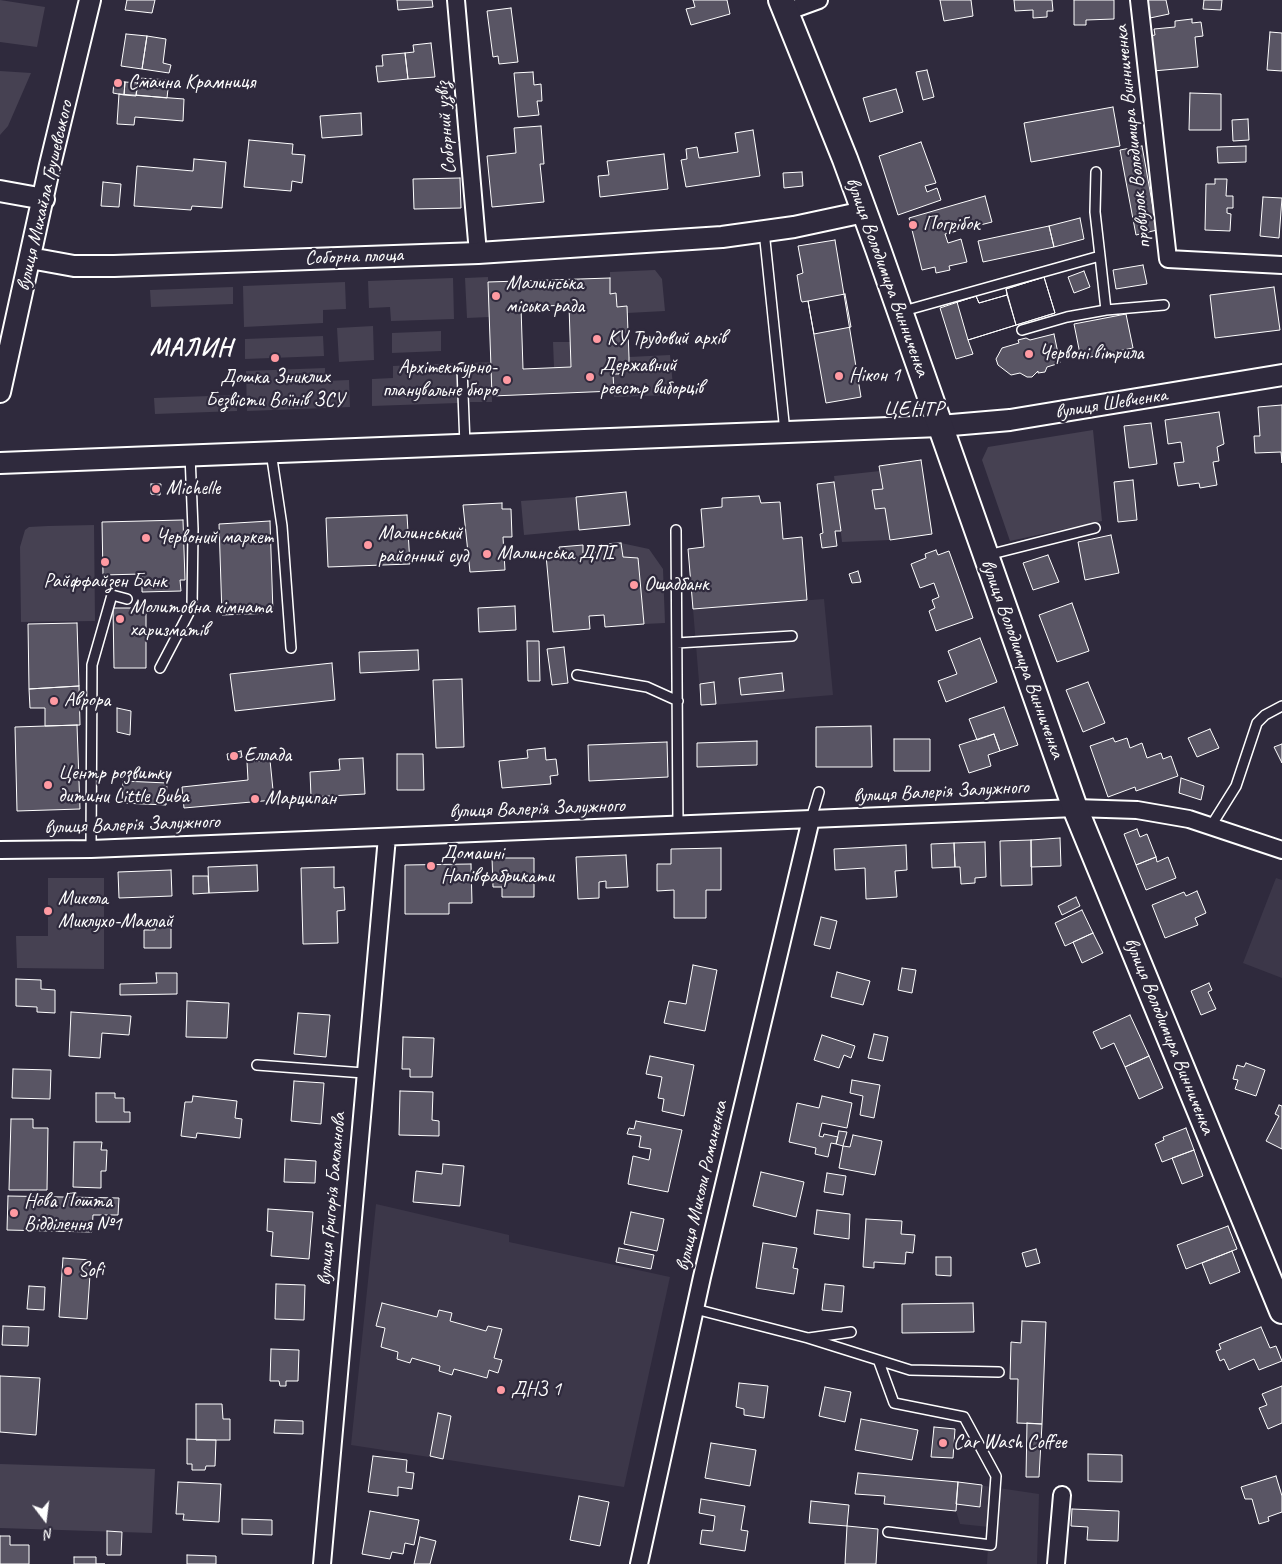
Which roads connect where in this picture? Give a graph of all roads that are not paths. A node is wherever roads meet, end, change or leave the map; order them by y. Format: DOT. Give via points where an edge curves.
graph roads {
  1 [pos="90,0"];
  2 [pos="456,0"];
  3 [pos="819,0"];
  4 [pos="1139,0"];
  5 [pos="783,6"];
  6 [pos="1096,172"];
  7 [pos="0,191"];
  8 [pos="44,199"];
  9 [pos="864,212"];
  10 [pos="764,231"];
  11 [pos="478,253"];
  12 [pos="1100,256"];
  13 [pos="30,258"];
  14 [pos="1282,265"];
  15 [pos="1164,305"];
  16 [pos="1106,310"];
  17 [pos="900,312"];
  18 [pos="1022,330"];
  19 [pos="462,368"];
  20 [pos="1282,376"];
  21 [pos="0,392"];
  22 [pos="940,426"];
  23 [pos="785,432"];
  24 [pos="465,445"];
  25 [pos="271,452"];
  26 [pos="190,455"];
  27 [pos="0,463"];
  28 [pos="1095,528"];
  29 [pos="676,530"];
  30 [pos="985,556"];
  31 [pos="127,599"];
  32 [pos="792,636"];
  33 [pos="677,643"];
  34 [pos="291,648"];
  35 [pos="160,668"];
  36 [pos="577,675"];
  37 [pos="678,701"];
  38 [pos="1282,706"];
  39 [pos="819,792"];
  40 [pos="1076,808"];
  41 [pos="811,820"];
  42 [pos="678,825"];
  43 [pos="1211,826"];
  44 [pos="387,837"];
  45 [pos="91,849"];
  46 [pos="0,850"];
  47 [pos="1282,850"];
  48 [pos="258,1064"];
  49 [pos="364,1073"];
  50 [pos="695,1309"];
  51 [pos="1282,1311"];
  52 [pos="851,1332"];
  53 [pos="808,1338"];
  54 [pos="879,1362"];
  55 [pos="998,1372"];
  56 [pos="1062,1495"];
  57 [pos="888,1532"];
  58 [pos="322,1564"];
  59 [pos="639,1564"];
  60 [pos="1056,1564"];
  1 -- 8 [label="street, вулиця Михайла Грушевського"];
  2 -- 11 [label="street, Соборний узвіз"];
  3 -- 5 [label="street"];
  4 -- 14 [label="street, провулок Володимира Винниченка" via="1168,259"];
  5 -- 9 [label="main road, вулиця Володимира Винниченка"];
  6 -- 12 [label="lane" via="1095,212"];
  7 -- 8 [label="street"];
  8 -- 13 [label="street, вулиця Михайла Грушевського"];
  9 -- 10 [label="street, Соборна площа"];
  9 -- 17 [label="main road, вулиця Володимира Винниченка"];
  10 -- 11 [label="street, Соборна площа"];
  10 -- 23 [label="lane"];
  11 -- 13 [label="street, Соборна площа" via="114,266 74,266"];
  12 -- 16 [label="lane"];
  12 -- 17 [label="lane"];
  13 -- 21 [label="street, вулиця Михайла Грушевського"];
  15 -- 16 [label="lane"];
  16 -- 18 [label="lane"];
  17 -- 22 [label="main road, вулиця Володимира Винниченка"];
  19 -- 24 [label="lane"];
  20 -- 22 [label="street, вулиця Шевченка" via="1010,420"];
  22 -- 23 [label="street, вулиця Шевченка"];
  22 -- 30 [label="main road, вулиця Володимира Винниченка"];
  23 -- 24 [label="street, вулиця Шевченка"];
  24 -- 25 [label="street, вулиця Шевченка"];
  25 -- 26 [label="street, вулиця Шевченка"];
  25 -- 34 [label="lane" via="282,526"];
  26 -- 27 [label="street, вулиця Шевченка"];
  26 -- 35 [label="lane" via="192,607"];
  28 -- 30 [label="lane"];
  29 -- 33 [label="lane"];
  30 -- 40 [label="main road, вулиця Володимира Винниченка"];
  31 -- 45 [label="lane" via="112,596 92,665"];
  32 -- 33 [label="lane"];
  33 -- 37 [label="lane"];
  36 -- 37 [label="lane" via="647,687"];
  37 -- 42 [label="lane"];
  38 -- 43 [label="lane" via="1258,723 1236,786"];
  39 -- 41 [label="lane"];
  40 -- 41 [label="street, вулиця Валерія Залужного"];
  40 -- 43 [label="street, вулиця Валерія Залужного" via="1137,810"];
  40 -- 51 [label="main road, вулиця Володимира Винниченка"];
  41 -- 42 [label="street, вулиця Валерія Залужного"];
  41 -- 50 [label="street, вулиця Миколи Романенка"];
  42 -- 44 [label="street, вулиця Валерія Залужного"];
  43 -- 47 [label="street, вулиця Валерія Залужного"];
  44 -- 45 [label="street, вулиця Валерія Залужного"];
  44 -- 49 [label="street, вулиця Григорія Бакланова"];
  45 -- 46 [label="street, вулиця Валерія Залужного"];
  48 -- 49 [label="lane"];
  49 -- 58 [label="street, вулиця Григорія Бакланова"];
  50 -- 53 [label="lane"];
  50 -- 59 [label="street, вулиця Миколи Романенка"];
  52 -- 53 [label="lane"];
  53 -- 54 [label="lane"];
  54 -- 55 [label="lane" via="910,1370"];
  54 -- 57 [label="lane" via="894,1403 964,1417 996,1476 991,1545"];
  56 -- 60 [label="street"];
}
